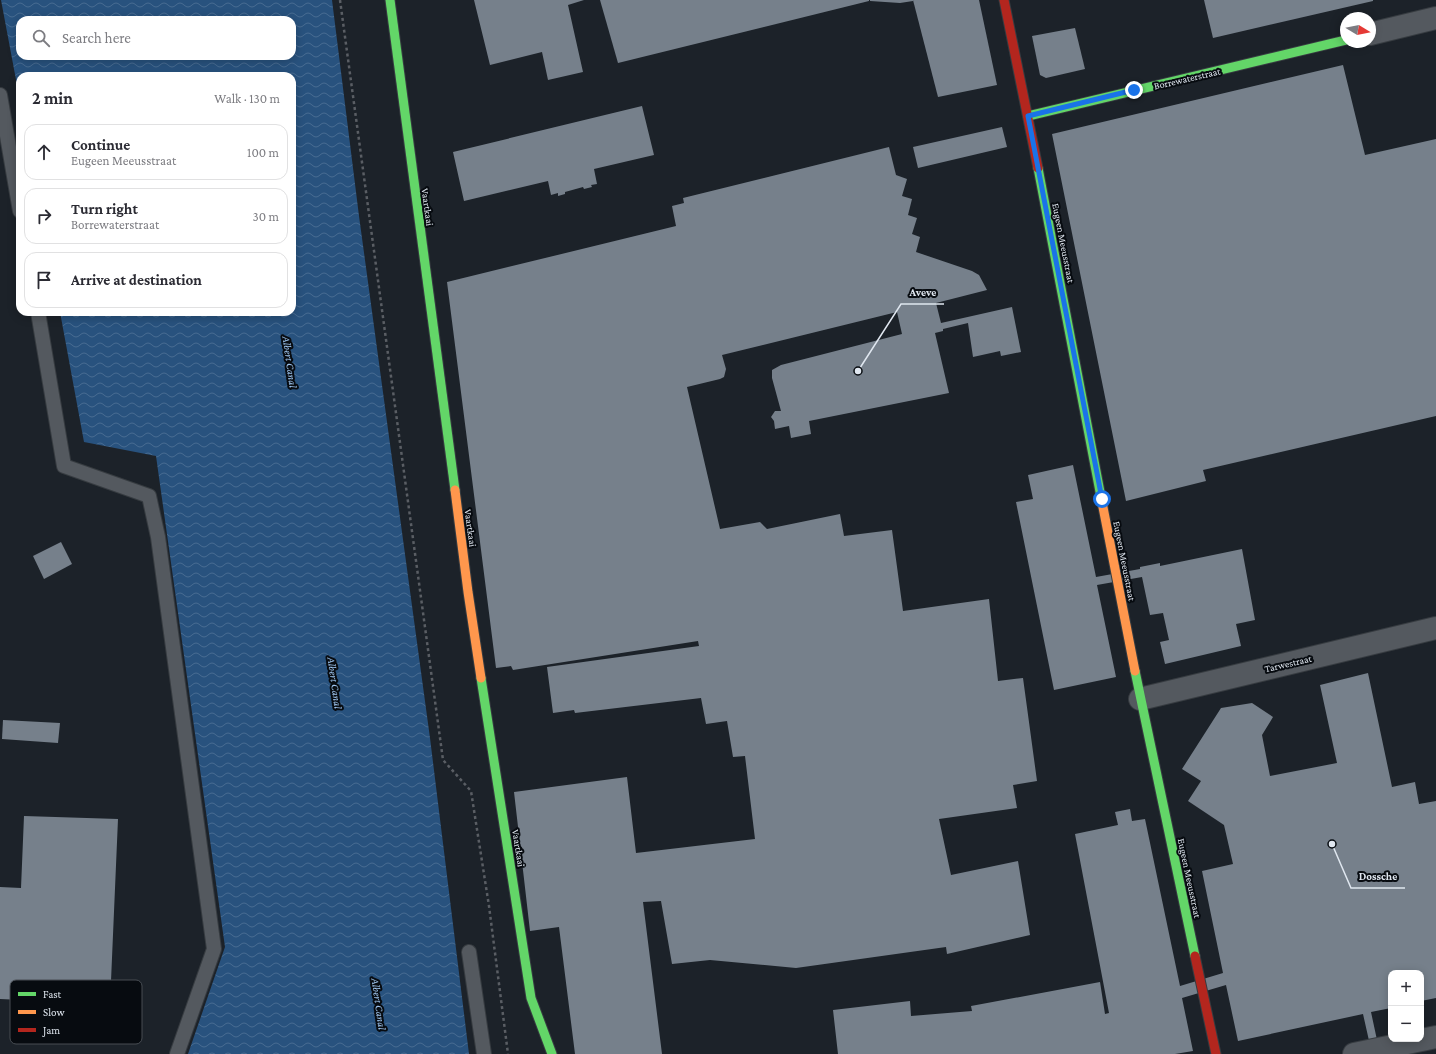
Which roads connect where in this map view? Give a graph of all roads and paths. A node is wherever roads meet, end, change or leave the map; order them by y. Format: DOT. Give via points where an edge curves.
graph roads {
  1 [pos="340,0"];
  2 [pos="390,0"];
  3 [pos="1004,0"];
  4 [pos="1436,18"];
  5 [pos="1376,33"];
  6 [pos="1340,41"];
  7 [pos="0,95"];
  8 [pos="1028,116"];
  9 [pos="16,188"];
  10 [pos="39,316"];
  11 [pos="1436,628"];
  12 [pos="1140,699"];
  13 [pos="469,952"];
  14 [pos="1436,1037"];
  15 [pos="177,1054"];
  16 [pos="484,1054"];
  17 [pos="508,1054"];
  18 [pos="552,1054"];
  19 [pos="1216,1054"];
  20 [pos="1354,1054"];
  1 -- 17 [label="path" via="443,760 470,791 489,906"];
  2 -- 18 [label="street, Vaartkaai" via="468,592 531,998"];
  3 -- 8 [label="street, Eugeen Meeusstraat"];
  4 -- 5 [label="street"];
  6 -- 8 [label="street, Borrewaterstraat"];
  7 -- 9 [label="lane"];
  8 -- 12 [label="street, Eugeen Meeusstraat"];
  10 -- 15 [label="lane" via="64,466 149,496 158,537 214,949"];
  11 -- 12 [label="street, Tarwestraat"];
  12 -- 19 [label="street, Eugeen Meeusstraat"];
  13 -- 16 [label="lane"];
  14 -- 20 [label="street"];
}
